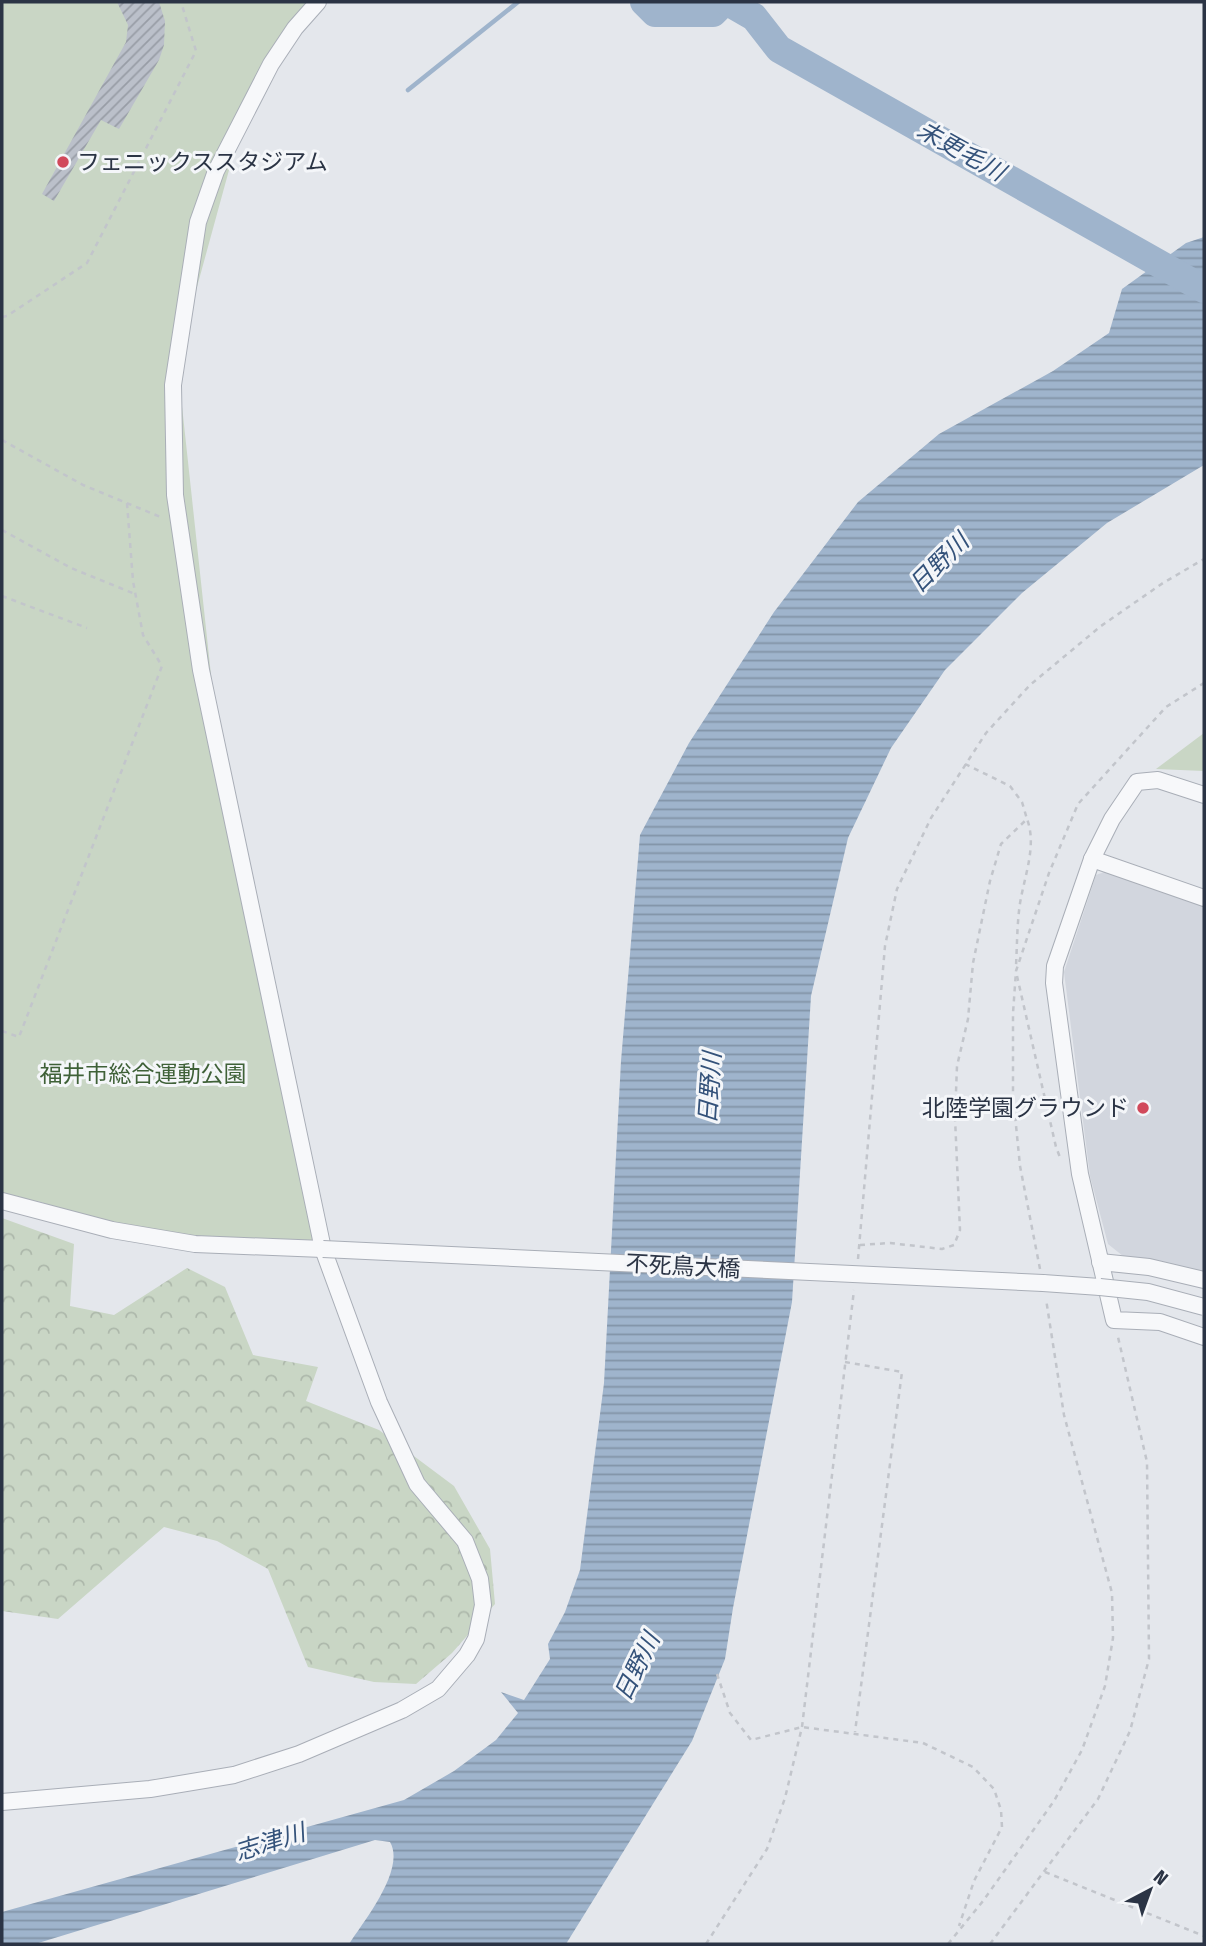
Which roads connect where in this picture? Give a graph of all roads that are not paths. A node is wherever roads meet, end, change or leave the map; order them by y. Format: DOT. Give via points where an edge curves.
graph roads {
  1 [pos="318,2"];
  2 [pos="1204,796"];
  3 [pos="1092,859"];
  4 [pos="1204,898"];
  5 [pos="2,1201"];
  6 [pos="323,1249"];
  7 [pos="1100,1262"];
  8 [pos="1204,1280"];
  9 [pos="1204,1307"];
  10 [pos="1204,1337"];
  11 [pos="2,1802"];
  1 -- 6 [label="street" via="271,64 216,171 198,222 173,385 175,495 201,670"];
  2 -- 3 [label="street" via="1158,780 1137,782"];
  3 -- 4 [label="street"];
  3 -- 7 [label="street" via="1055,965 1054,983 1080,1174"];
  5 -- 6 [label="street, 不死鳥大橋" via="112,1230 195,1244"];
  6 -- 9 [label="street, 不死鳥大橋, bridge" via="1043,1283 1148,1292"];
  6 -- 11 [label="street" via="379,1402 417,1484 465,1541 480,1579 483,1605 476,1639 467,1655 438,1689 402,1710 299,1754 234,1775 150,1789"];
  7 -- 8 [label="street"];
  7 -- 10 [label="street" via="1114,1320 1160,1322"];
}
